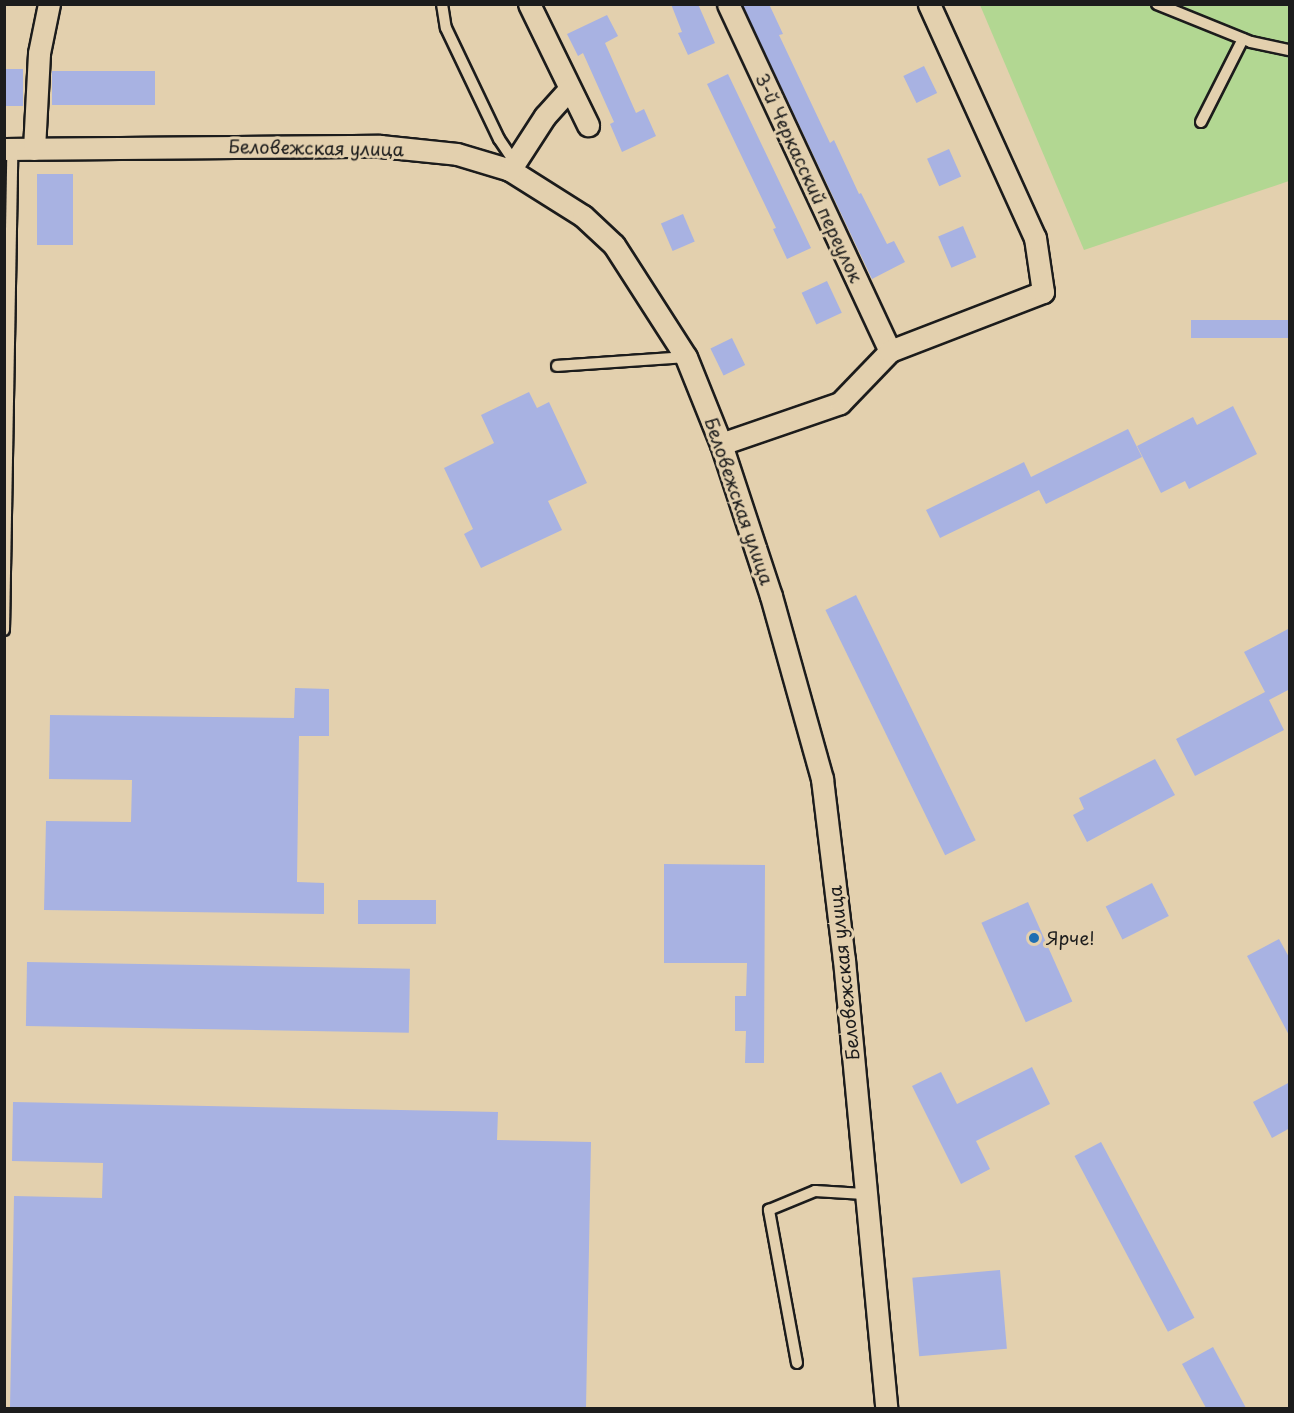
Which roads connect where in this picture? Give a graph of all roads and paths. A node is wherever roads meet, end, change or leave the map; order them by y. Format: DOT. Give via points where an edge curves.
graph roads {
  1 [pos="49,4"];
  2 [pos="442,4"];
  3 [pos="529,4"];
  4 [pos="728,4"];
  5 [pos="929,4"];
  6 [pos="1157,4"];
  7 [pos="1243,39"];
  8 [pos="1290,50"];
  9 [pos="569,89"];
  10 [pos="1201,122"];
  11 [pos="588,125"];
  12 [pos="8,149"];
  13 [pos="34,149"];
  14 [pos="512,166"];
  15 [pos="890,351"];
  16 [pos="686,357"];
  17 [pos="557,366"];
  18 [pos="721,444"];
  19 [pos="4,630"];
  20 [pos="864,1194"];
  21 [pos="797,1363"];
  22 [pos="886,1408"];
  1 -- 13 [label="street" via="39,53"];
  2 -- 14 [label="lane" via="446,28"];
  3 -- 9 [label="street"];
  4 -- 15 [label="street, 3-й Черкасский переулок"];
  5 -- 15 [label="street" via="1035,238 1043,292"];
  6 -- 7 [label="lane"];
  7 -- 8 [label="lane"];
  7 -- 10 [label="lane"];
  9 -- 11 [label="street"];
  9 -- 14 [label="street" via="545,116"];
  12 -- 13 [label="street, Беловежская улица"];
  12 -- 19 [label="lane"];
  13 -- 14 [label="street, Беловежская улица" via="380,146 457,154"];
  14 -- 16 [label="street, Беловежская улица" via="583,216 614,245"];
  15 -- 18 [label="street" via="840,403"];
  16 -- 17 [label="lane"];
  16 -- 18 [label="street, Беловежская улица"];
  18 -- 20 [label="street, Беловежская улица" via="771,596 822,779 844,960"];
  20 -- 21 [label="lane" via="815,1191 769,1210"];
  20 -- 22 [label="street, Беловежская улица"];
}
